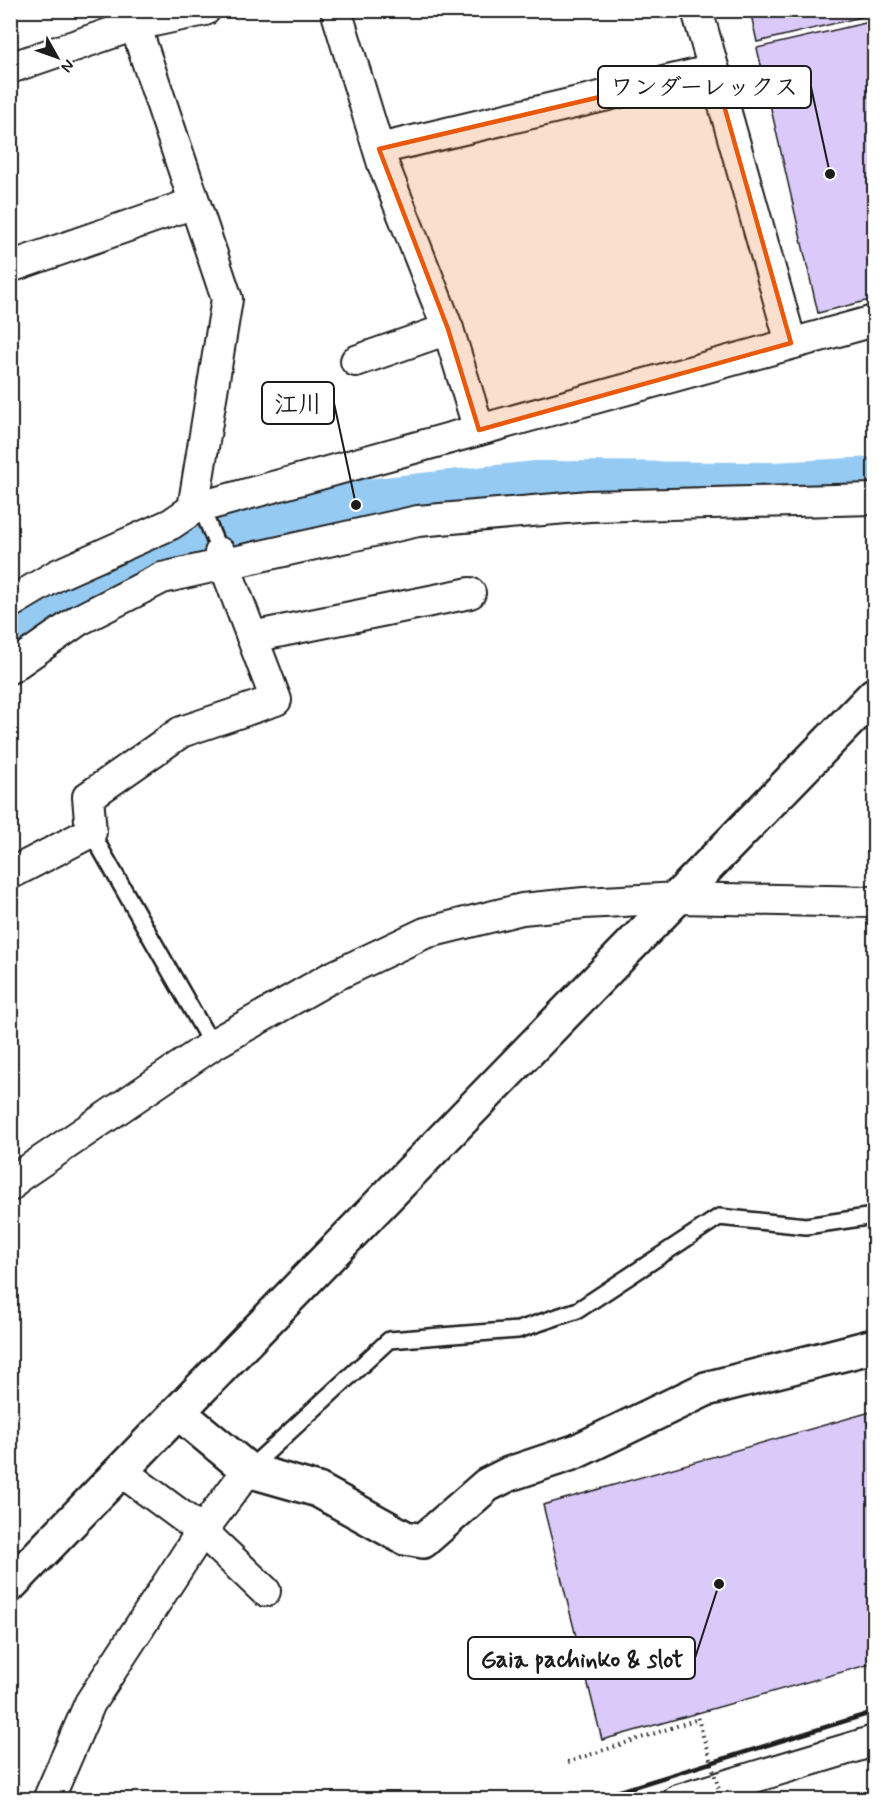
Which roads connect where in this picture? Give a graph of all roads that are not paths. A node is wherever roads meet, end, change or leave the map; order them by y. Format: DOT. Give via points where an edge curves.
graph roads {
  1 [pos="205,10"];
  2 [pos="336,10"];
  3 [pos="697,10"];
  4 [pos="133,18"];
  5 [pos="10,68"];
  6 [pos="714,70"];
  7 [pos="378,149"];
  8 [pos="194,204"];
  9 [pos="10,267"];
  10 [pos="874,321"];
  11 [pos="448,329"];
  12 [pos="790,344"];
  13 [pos="356,361"];
  14 [pos="479,430"];
  15 [pos="874,499"];
  16 [pos="200,514"];
  17 [pos="222,559"];
  18 [pos="470,593"];
  19 [pos="10,603"];
  20 [pos="252,636"];
  21 [pos="10,668"];
  22 [pos="874,695"];
  23 [pos="92,832"];
  24 [pos="10,874"];
  25 [pos="679,898"];
  26 [pos="874,902"];
  27 [pos="212,1046"];
  28 [pos="13,1177"];
  29 [pos="874,1216"];
  30 [pos="874,1346"];
  31 [pos="178,1412"];
  32 [pos="248,1470"];
  33 [pos="121,1471"];
  34 [pos="202,1531"];
  35 [pos="10,1585"];
  36 [pos="265,1591"];
  37 [pos="874,1741"];
  38 [pos="48,1800"];
  39 [pos="678,1800"];
  1 -- 4 [label="street"];
  2 -- 7 [label="street"];
  3 -- 6 [label="street"];
  4 -- 5 [label="street"];
  4 -- 8 [label="street"];
  6 -- 7 [label="street"];
  6 -- 12 [label="street"];
  7 -- 11 [label="street"];
  8 -- 9 [label="street"];
  8 -- 16 [label="street" via="227,300"];
  10 -- 12 [label="street"];
  11 -- 13 [label="street"];
  11 -- 14 [label="street"];
  12 -- 14 [label="street"];
  14 -- 16 [label="street"];
  15 -- 17 [label="street" via="588,506 418,521"];
  16 -- 17 [label="lane"];
  16 -- 19 [label="street" via="57,575"];
  17 -- 20 [label="street"];
  17 -- 21 [label="street" via="162,578 79,620"];
  18 -- 20 [label="street"];
  20 -- 23 [label="street" via="276,700 181,732 88,796"];
  22 -- 25 [label="street"];
  23 -- 24 [label="street"];
  23 -- 27 [label="lane"];
  25 -- 26 [label="street"];
  25 -- 27 [label="street" via="522,909 425,933 330,978"];
  25 -- 31 [label="street"];
  27 -- 28 [label="street"];
  29 -- 32 [label="lane" via="806,1226 719,1217 578,1310 518,1330 389,1340"];
  30 -- 32 [label="street" via="706,1389 575,1452 487,1485 423,1540 405,1538 318,1490"];
  31 -- 32 [label="street"];
  31 -- 33 [label="street"];
  32 -- 34 [label="street"];
  33 -- 34 [label="street"];
  33 -- 35 [label="street"];
  34 -- 36 [label="street"];
  34 -- 38 [label="street" via="90,1703"];
  37 -- 39 [label="street"];
}
